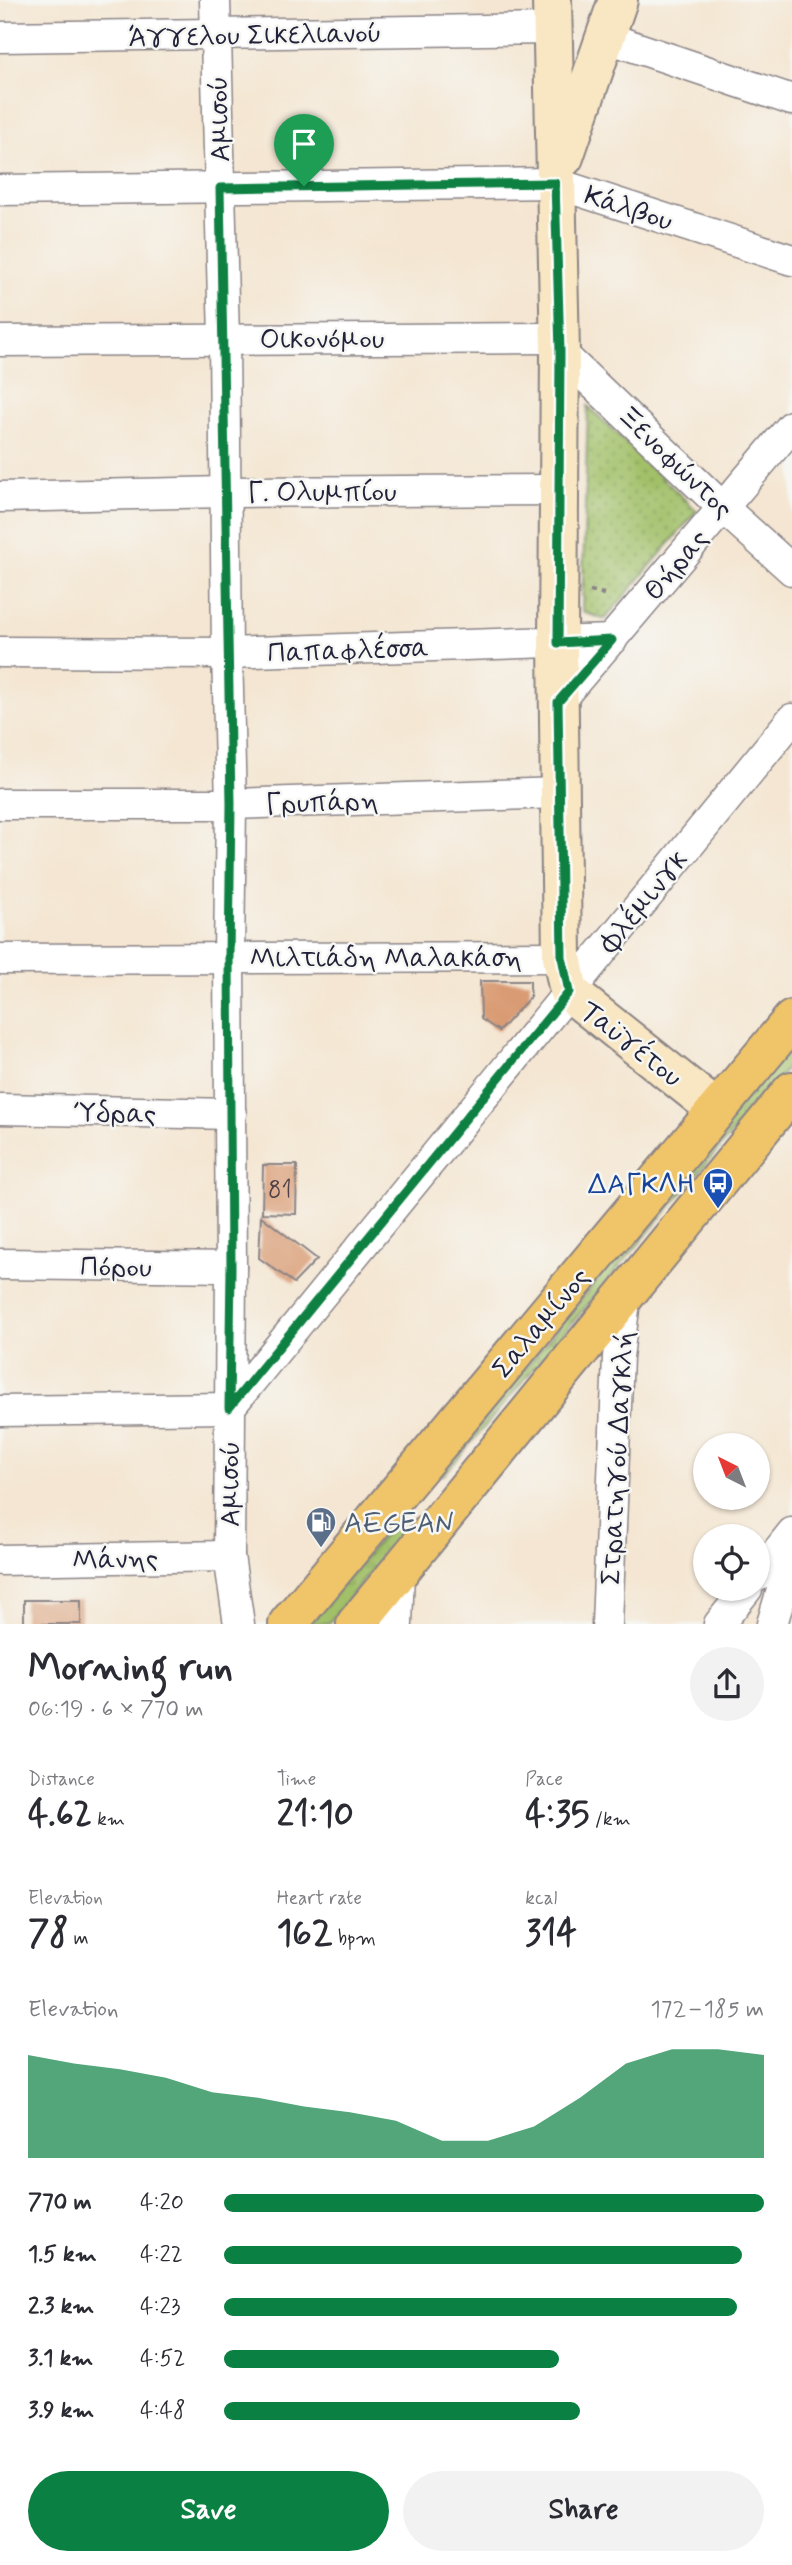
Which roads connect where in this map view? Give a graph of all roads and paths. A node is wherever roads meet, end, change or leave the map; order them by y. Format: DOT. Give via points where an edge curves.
graph roads {
  1 [pos="215,0"];
  2 [pos="618,0"];
  3 [pos="552,14"];
  4 [pos="216,35"];
  5 [pos="0,37"];
  6 [pos="606,37"];
  7 [pos="792,100"];
  8 [pos="555,183"];
  9 [pos="220,188"];
  10 [pos="0,190"];
  11 [pos="792,260"];
  12 [pos="224,338"];
  13 [pos="0,341"];
  14 [pos="560,345"];
  15 [pos="792,426"];
  16 [pos="561,490"];
  17 [pos="225,492"];
  18 [pos="0,497"];
  19 [pos="722,506"];
  20 [pos="792,570"];
  21 [pos="582,590"];
  22 [pos="604,594"];
  23 [pos="612,640"];
  24 [pos="558,643"];
  25 [pos="0,652"];
  26 [pos="227,653"];
  27 [pos="558,702"];
  28 [pos="792,719"];
  29 [pos="559,793"];
  30 [pos="0,804"];
  31 [pos="231,804"];
  32 [pos="229,957"];
  33 [pos="0,959"];
  34 [pos="565,975"];
  35 [pos="792,1020"];
  36 [pos="792,1091"];
  37 [pos="0,1110"];
  38 [pos="717,1110"];
  39 [pos="230,1114"];
  40 [pos="0,1264"];
  41 [pos="231,1268"];
  42 [pos="626,1293"];
  43 [pos="229,1408"];
  44 [pos="0,1411"];
  45 [pos="401,1488"];
  46 [pos="440,1520"];
  47 [pos="792,1533"];
  48 [pos="229,1556"];
  49 [pos="792,1556"];
  50 [pos="0,1560"];
  51 [pos="770,1561"];
  52 [pos="399,1571"];
  53 [pos="737,1601"];
  54 [pos="239,1623"];
  55 [pos="288,1623"];
  56 [pos="356,1623"];
  57 [pos="397,1623"];
  58 [pos="607,1623"];
  59 [pos="719,1623"];
  60 [pos="772,1623"];
  1 -- 4 [label="street, Αμισού"];
  2 -- 6 [label="street"];
  3 -- 4 [label="street, Άγγελου Σικελιανού"];
  3 -- 8 [label="street"];
  4 -- 5 [label="street, Άγγελου Σικελιανού"];
  4 -- 9 [label="street, Αμισού"];
  6 -- 7 [label="street"];
  6 -- 8 [label="street"];
  8 -- 9 [label="street, Κάλβου"];
  8 -- 11 [label="street, Κάλβου"];
  8 -- 14 [label="street"];
  9 -- 10 [label="street, Κάλβου"];
  9 -- 12 [label="street, Αμισού"];
  12 -- 13 [label="street, Οικονόμου"];
  12 -- 14 [label="street, Οικονόμου"];
  12 -- 17 [label="street, Αμισού"];
  14 -- 16 [label="street"];
  14 -- 19 [label="street, Ξενοφώντος"];
  15 -- 19 [label="street, Θήρας"];
  16 -- 17 [label="street, Γ. Ολυμπίου"];
  16 -- 24 [label="street"];
  17 -- 18 [label="street, Γ. Ολυμπίου"];
  17 -- 26 [label="street, Αμισού"];
  19 -- 20 [label="street, Ξενοφώντος"];
  19 -- 23 [label="street, Θήρας"];
  21 -- 22 [label="path"];
  23 -- 24 [label="street, Παπαφλέσσα"];
  23 -- 27 [label="street, Θήρας"];
  24 -- 26 [label="street, Παπαφλέσσα"];
  24 -- 27 [label="street"];
  25 -- 26 [label="street, Παπαφλέσσα"];
  26 -- 31 [label="street, Αμισού"];
  27 -- 29 [label="street"];
  28 -- 34 [label="street, Φλέμινγκ"];
  29 -- 31 [label="street, Γρυπάρη"];
  29 -- 34 [label="street"];
  30 -- 31 [label="street, Γρυπάρη"];
  31 -- 32 [label="street, Αμισού"];
  32 -- 33 [label="street, Μιλτιάδη Μαλακάση"];
  32 -- 34 [label="street, Μιλτιάδη Μαλακάση"];
  32 -- 39 [label="street, Αμισού"];
  34 -- 38 [label="street, Ταϋγέτου"];
  34 -- 43 [label="street, Φλέμινγκ"];
  35 -- 38 [label="main road, Σαλαμίνος"];
  36 -- 42 [label="main road, Σαλαμίνος"];
  37 -- 39 [label="street, Ύδρας"];
  38 -- 45 [label="main road, Σαλαμίνος"];
  39 -- 41 [label="street, Αμισού"];
  40 -- 41 [label="street, Πόρου"];
  41 -- 43 [label="street, Αμισού"];
  42 -- 46 [label="main road, Σαλαμίνος"];
  42 -- 58 [label="street, Στρατηγού Δαγκλή" via="618,1357"];
  43 -- 44 [label="street"];
  43 -- 48 [label="street, Αμισού"];
  45 -- 46 [label="main road"];
  45 -- 55 [label="main road, Σαλαμίνος"];
  46 -- 52 [label="main road, Σαλαμίνος"];
  47 -- 51 [label="street"];
  48 -- 50 [label="street, Μάνης"];
  48 -- 54 [label="street, Αμισού"];
  49 -- 60 [label="street"];
  52 -- 56 [label="main road, Σαλαμίνος"];
  52 -- 57 [label="street"];
  53 -- 59 [label="street"];
}
